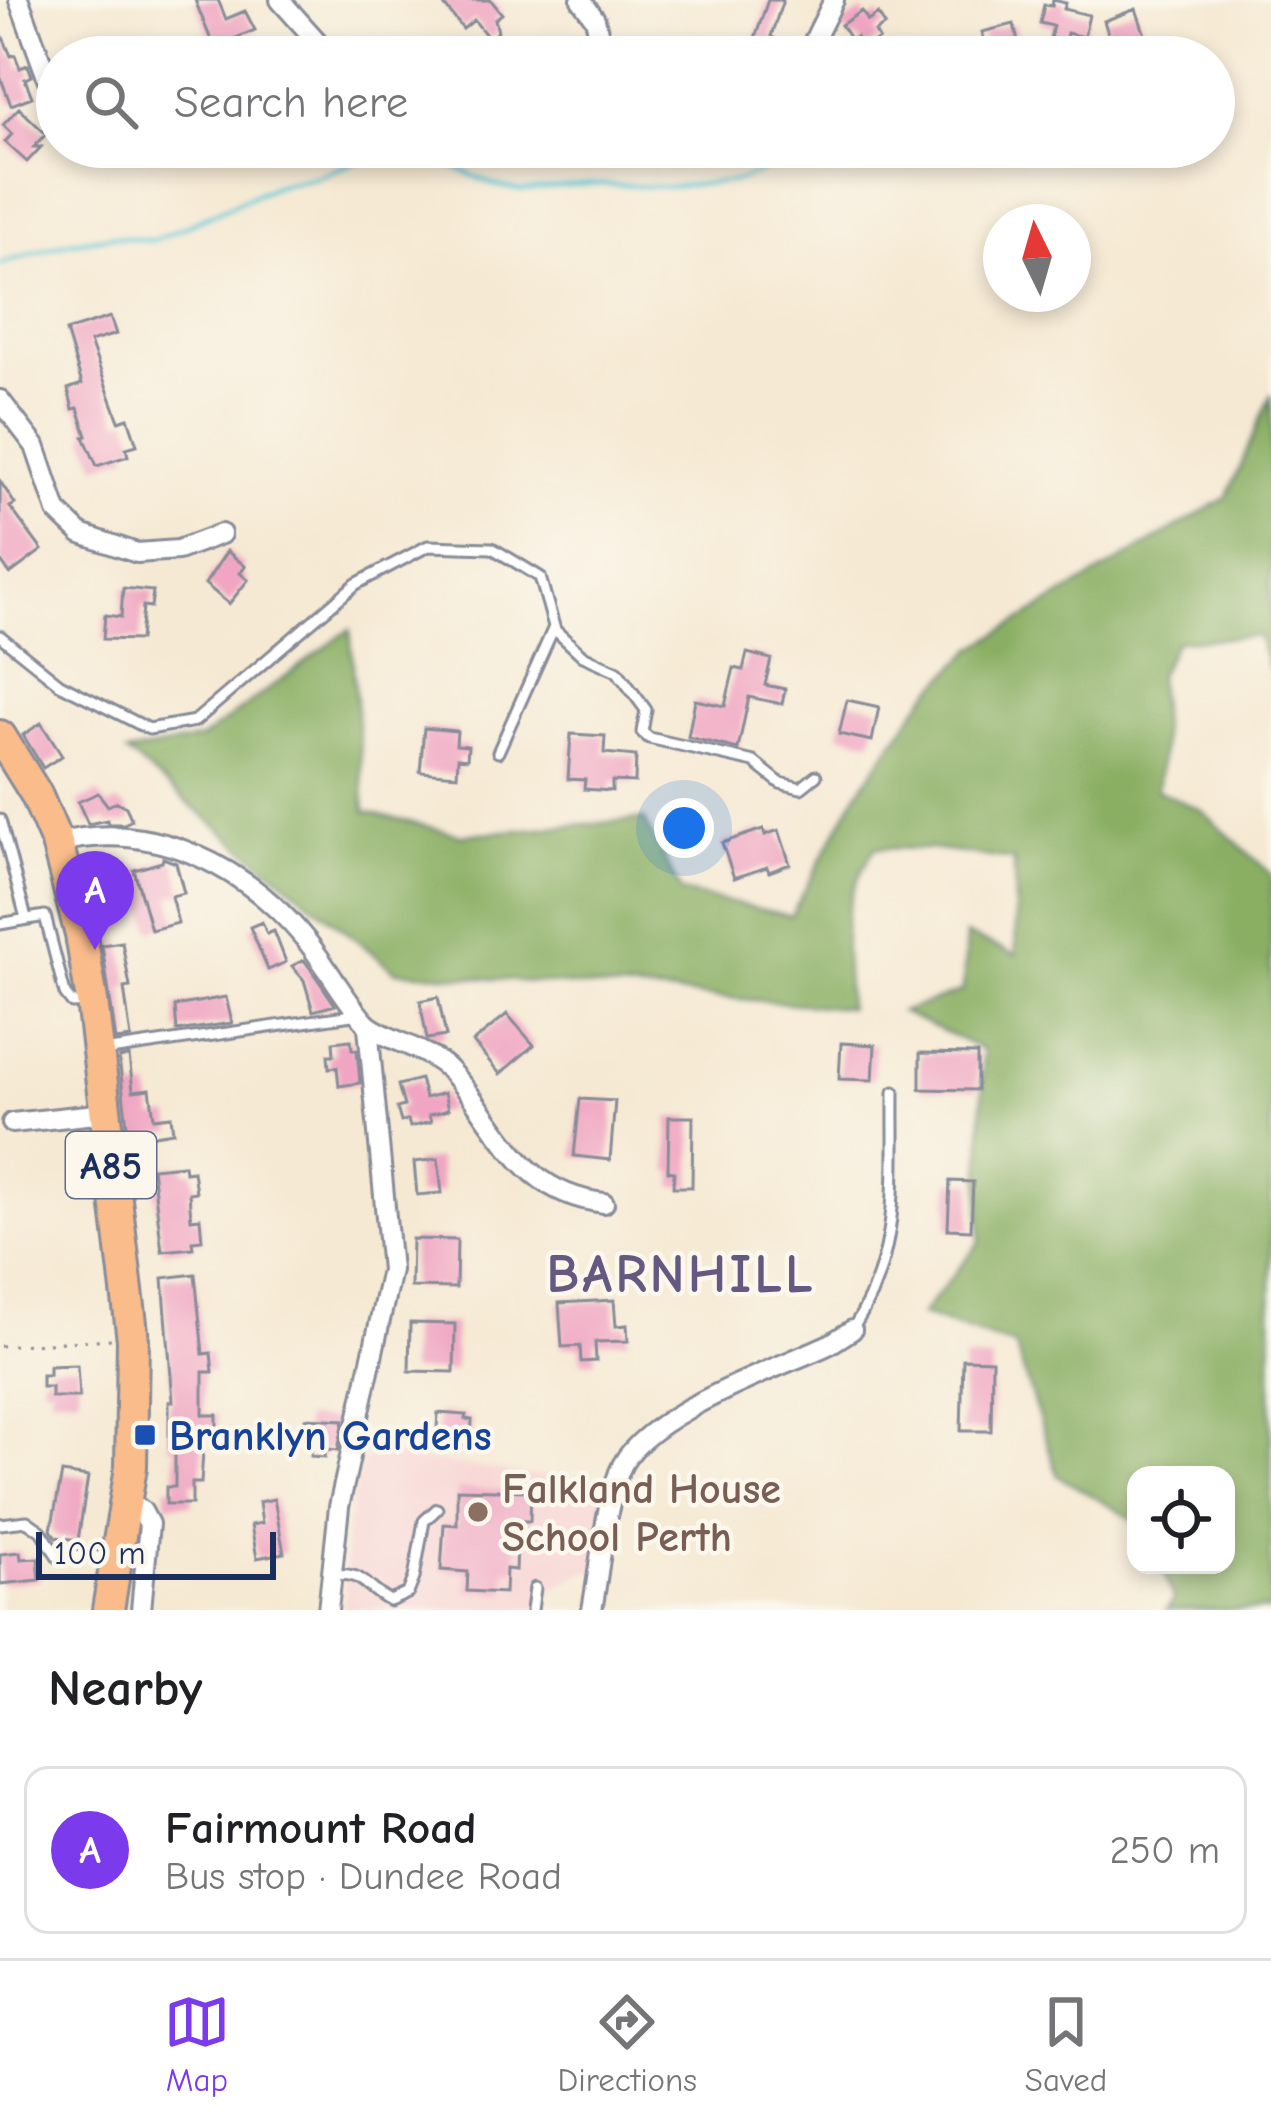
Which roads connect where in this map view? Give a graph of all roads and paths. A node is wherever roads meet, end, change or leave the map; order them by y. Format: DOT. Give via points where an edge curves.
graph roads {
  1 [pos="19,0"];
  2 [pos="280,0"];
  3 [pos="581,0"];
  4 [pos="834,0"];
  5 [pos="308,36"];
  6 [pos="599,36"];
  7 [pos="816,36"];
  8 [pos="36,47"];
  9 [pos="0,400"];
  10 [pos="221,534"];
  11 [pos="554,627"];
  12 [pos="0,636"];
  13 [pos="0,736"];
  14 [pos="498,752"];
  15 [pos="816,776"];
  16 [pos="0,820"];
  17 [pos="56,843"];
  18 [pos="26,918"];
  19 [pos="0,924"];
  20 [pos="92,1001"];
  21 [pos="363,1020"];
  22 [pos="98,1052"];
  23 [pos="894,1092"];
  24 [pos="105,1113"];
  25 [pos="12,1123"];
  26 [pos="604,1203"];
  27 [pos="852,1330"];
  28 [pos="133,1340"];
  29 [pos="0,1346"];
  30 [pos="126,1499"];
  31 [pos="437,1509"];
  32 [pos="0,1524"];
  33 [pos="116,1561"];
  34 [pos="329,1575"];
  35 [pos="535,1588"];
  36 [pos="108,1610"];
  37 [pos="141,1610"];
  38 [pos="328,1610"];
  39 [pos="532,1610"];
  40 [pos="592,1610"];
  1 -- 8 [label="street"];
  2 -- 5 [label="street"];
  3 -- 6 [label="street"];
  4 -- 7 [label="street"];
  9 -- 10 [label="street" via="35,446 57,511 81,534 137,553 178,550"];
  11 -- 12 [label="lane" via="540,577 492,548 428,546 356,584 196,721 149,729 60,684"];
  11 -- 14 [label="lane"];
  11 -- 15 [label="lane" via="583,656 617,671 646,710 649,738 754,763 801,788"];
  13 -- 17 [label="main road, A85"];
  16 -- 18 [label="lane"];
  17 -- 20 [label="main road, A85"];
  17 -- 21 [label="street" via="141,840 214,862 305,939"];
  18 -- 19 [label="lane"];
  18 -- 20 [label="lane" via="45,916 72,1003"];
  20 -- 22 [label="main road, A85"];
  21 -- 22 [label="lane"];
  21 -- 26 [label="street" via="448,1068 530,1174 575,1199"];
  21 -- 34 [label="street" via="391,1270 374,1320"];
  22 -- 24 [label="main road, A85"];
  23 -- 27 [label="lane" via="895,1212"];
  24 -- 25 [label="street"];
  24 -- 28 [label="main road, A85"];
  27 -- 40 [label="street" via="641,1439 619,1472"];
  28 -- 29 [label="path"];
  28 -- 30 [label="main road, A85"];
  30 -- 33 [label="main road, A85"];
  30 -- 37 [label="street" via="148,1524"];
  31 -- 34 [label="lane" via="424,1521 408,1593 390,1601 363,1578"];
  32 -- 33 [label="lane" via="27,1521 58,1557"];
  33 -- 36 [label="main road, A85"];
  34 -- 38 [label="street"];
  35 -- 39 [label="lane"];
}
